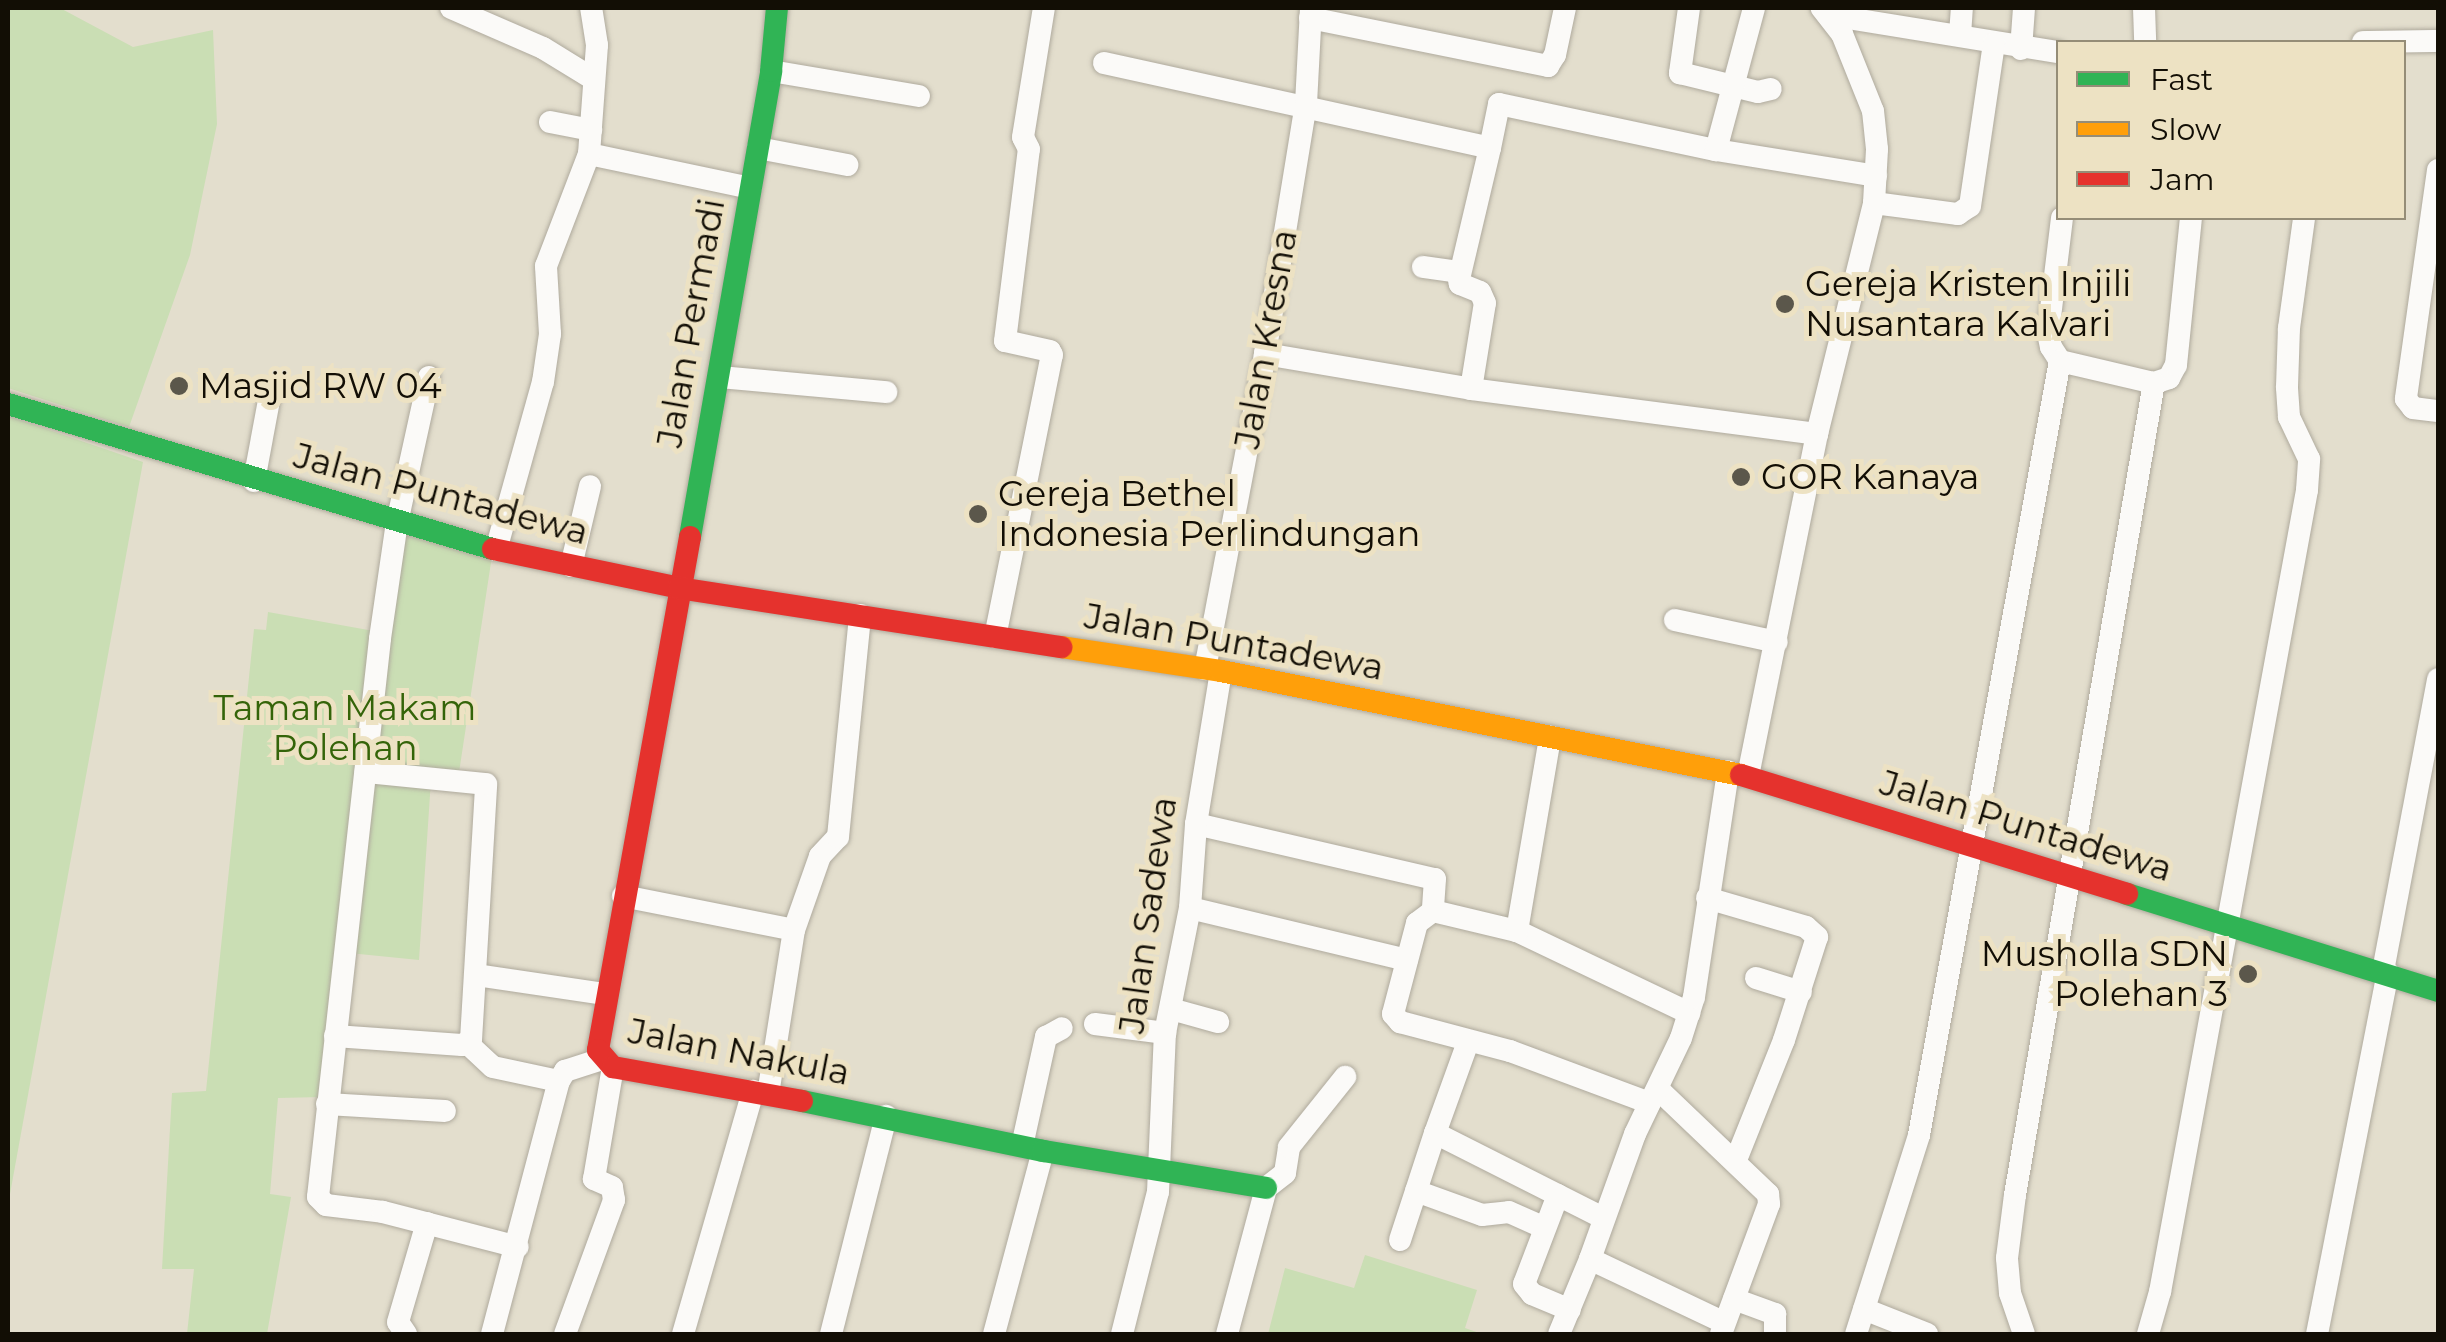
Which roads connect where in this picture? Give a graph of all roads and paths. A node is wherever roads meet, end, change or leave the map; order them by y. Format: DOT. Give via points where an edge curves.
graph roads {
  1 [pos="451,8"];
  2 [pos="591,8"];
  3 [pos="776,8"];
  4 [pos="1044,8"];
  5 [pos="1565,8"];
  6 [pos="1689,8"];
  7 [pos="1754,8"];
  8 [pos="1962,8"];
  9 [pos="2024,8"];
  10 [pos="2144,8"];
  11 [pos="1826,11"];
  12 [pos="1310,13"];
  13 [pos="1960,35"];
  14 [pos="2145,40"];
  15 [pos="2406,41"];
  16 [pos="2438,41"];
  17 [pos="1994,44"];
  18 [pos="2020,48"];
  19 [pos="2056,52"];
  20 [pos="1511,60"];
  21 [pos="1104,63"];
  22 [pos="771,71"];
  23 [pos="592,78"];
  24 [pos="1732,87"];
  25 [pos="1771,89"];
  26 [pos="920,96"];
  27 [pos="1306,104"];
  28 [pos="1499,104"];
  29 [pos="550,122"];
  30 [pos="590,142"];
  31 [pos="758,148"];
  32 [pos="1490,148"];
  33 [pos="1716,150"];
  34 [pos="848,165"];
  35 [pos="2438,170"];
  36 [pos="1876,176"];
  37 [pos="750,188"];
  38 [pos="1874,204"];
  39 [pos="2062,220"];
  40 [pos="2192,220"];
  41 [pos="2304,220"];
  42 [pos="1423,266"];
  43 [pos="1460,272"];
  44 [pos="1266,354"];
  45 [pos="2060,361"];
  46 [pos="428,377"];
  47 [pos="720,377"];
  48 [pos="2154,383"];
  49 [pos="1471,389"];
  50 [pos="886,392"];
  51 [pos="270,395"];
  52 [pos="8,404"];
  53 [pos="2438,410"];
  54 [pos="1817,434"];
  55 [pos="254,481"];
  56 [pos="590,486"];
  57 [pos="397,522"];
  58 [pos="496,550"];
  59 [pos="571,566"];
  60 [pos="679,588"];
  61 [pos="860,616"];
  62 [pos="1675,620"];
  63 [pos="995,637"];
  64 [pos="1777,642"];
  65 [pos="1213,670"];
  66 [pos="2438,680"];
  67 [pos="1550,737"];
  68 [pos="366,772"];
  69 [pos="1738,774"];
  70 [pos="1196,824"];
  71 [pos="1972,848"];
  72 [pos="2070,879"];
  73 [pos="622,896"];
  74 [pos="1708,898"];
  75 [pos="1190,908"];
  76 [pos="1433,910"];
  77 [pos="2225,921"];
  78 [pos="794,930"];
  79 [pos="1517,931"];
  80 [pos="1407,960"];
  81 [pos="2385,972"];
  82 [pos="476,974"];
  83 [pos="1756,978"];
  84 [pos="2438,991"];
  85 [pos="1800,992"];
  86 [pos="605,994"];
  87 [pos="1171,1009"];
  88 [pos="1689,1013"];
  89 [pos="1218,1022"];
  90 [pos="1095,1024"];
  91 [pos="1062,1028"];
  92 [pos="1165,1033"];
  93 [pos="336,1036"];
  94 [pos="1468,1042"];
  95 [pos="467,1044"];
  96 [pos="608,1063"];
  97 [pos="1346,1077"];
  98 [pos="559,1080"];
  99 [pos="760,1093"];
  100 [pos="1654,1096"];
  101 [pos="327,1104"];
  102 [pos="445,1110"];
  103 [pos="886,1116"];
  104 [pos="1435,1133"];
  105 [pos="1032,1149"];
  106 [pos="1736,1160"];
  107 [pos="1157,1170"];
  108 [pos="1266,1188"];
  109 [pos="1416,1191"];
  110 [pos="1558,1196"];
  111 [pos="1603,1218"];
  112 [pos="427,1223"];
  113 [pos="1545,1228"];
  114 [pos="1400,1240"];
  115 [pos="518,1247"];
  116 [pos="1590,1259"];
  117 [pos="1734,1299"];
  118 [pos="1864,1309"];
  119 [pos="1570,1310"];
  120 [pos="1723,1329"];
  121 [pos="406,1334"];
  122 [pos="492,1334"];
  123 [pos="565,1334"];
  124 [pos="683,1334"];
  125 [pos="831,1334"];
  126 [pos="994,1334"];
  127 [pos="1122,1334"];
  128 [pos="1227,1334"];
  129 [pos="1559,1334"];
  130 [pos="1775,1334"];
  131 [pos="1856,1334"];
  132 [pos="1927,1334"];
  133 [pos="2024,1334"];
  134 [pos="2148,1334"];
  135 [pos="2317,1334"];
  1 -- 23 [label="street" via="543,48"];
  2 -- 23 [label="street" via="597,45"];
  3 -- 22 [label="street, Jalan Permadi"];
  4 -- 63 [label="street" via="1023,137 1029,148 1005,341 1052,355"];
  5 -- 20 [label="street" via="1550,64"];
  6 -- 24 [label="street" via="1680,73"];
  7 -- 24 [label="street"];
  8 -- 13 [label="street"];
  9 -- 18 [label="street"];
  10 -- 14 [label="street"];
  11 -- 13 [label="street"];
  11 -- 36 [label="street" via="1873,111"];
  12 -- 20 [label="street"];
  12 -- 27 [label="street, Jalan Kresna"];
  13 -- 17 [label="street"];
  15 -- 16 [label="street"];
  17 -- 18 [label="street"];
  17 -- 38 [label="street" via="1966,212"];
  18 -- 19 [label="street"];
  20 -- 28 [label="street"];
  21 -- 27 [label="street"];
  22 -- 26 [label="street"];
  22 -- 31 [label="street, Jalan Permadi"];
  23 -- 30 [label="street"];
  24 -- 25 [label="street"];
  24 -- 33 [label="street"];
  27 -- 32 [label="street"];
  27 -- 44 [label="street, Jalan Kresna"];
  28 -- 32 [label="street"];
  28 -- 33 [label="street"];
  29 -- 30 [label="street"];
  30 -- 37 [label="street"];
  30 -- 58 [label="street" via="546,266 550,334 543,382"];
  31 -- 34 [label="street"];
  31 -- 37 [label="street, Jalan Permadi"];
  32 -- 43 [label="street"];
  33 -- 36 [label="street"];
  35 -- 53 [label="street" via="2406,400 2413,408"];
  36 -- 38 [label="street"];
  37 -- 47 [label="street, Jalan Permadi"];
  38 -- 54 [label="street"];
  39 -- 45 [label="street" via="2048,333"];
  40 -- 48 [label="street" via="2176,366 2169,378"];
  41 -- 77 [label="street" via="2287,387 2289,417 2310,458"];
  42 -- 43 [label="street"];
  43 -- 49 [label="street" via="1460,284 1480,292 1485,302"];
  44 -- 49 [label="street"];
  44 -- 65 [label="street, Jalan Kresna"];
  45 -- 48 [label="street"];
  45 -- 71 [label="street"];
  46 -- 57 [label="street"];
  47 -- 50 [label="street"];
  47 -- 60 [label="street, Jalan Permadi"];
  48 -- 72 [label="street"];
  49 -- 54 [label="street"];
  51 -- 55 [label="street"];
  52 -- 55 [label="street, Jalan Puntadewa"];
  54 -- 64 [label="street"];
  55 -- 57 [label="street, Jalan Puntadewa"];
  56 -- 59 [label="street"];
  57 -- 58 [label="street, Jalan Puntadewa"];
  57 -- 68 [label="street"];
  58 -- 59 [label="street, Jalan Puntadewa"];
  59 -- 60 [label="street, Jalan Puntadewa"];
  60 -- 61 [label="street, Jalan Puntadewa"];
  60 -- 73 [label="street, Jalan Nakula"];
  61 -- 63 [label="street, Jalan Puntadewa"];
  61 -- 78 [label="street" via="838,837 820,856"];
  62 -- 64 [label="street"];
  63 -- 65 [label="street, Jalan Puntadewa"];
  64 -- 69 [label="street"];
  65 -- 67 [label="street, Jalan Puntadewa"];
  65 -- 70 [label="street, Jalan Sadewa"];
  66 -- 81 [label="street"];
  67 -- 69 [label="street, Jalan Puntadewa"];
  67 -- 79 [label="street"];
  68 -- 82 [label="street" via="486,784"];
  68 -- 93 [label="street"];
  69 -- 71 [label="street, Jalan Puntadewa"];
  69 -- 74 [label="street"];
  70 -- 75 [label="street, Jalan Sadewa"];
  70 -- 76 [label="street" via="1425,874 1437,886"];
  71 -- 72 [label="street, Jalan Puntadewa"];
  71 -- 118 [label="street" via="1919,1134"];
  72 -- 77 [label="street, Jalan Puntadewa"];
  72 -- 133 [label="street" via="2007,1258"];
  73 -- 78 [label="street"];
  73 -- 86 [label="street, Jalan Nakula"];
  74 -- 85 [label="street" via="1813,930 1816,943"];
  74 -- 88 [label="street"];
  75 -- 80 [label="street"];
  75 -- 87 [label="street, Jalan Sadewa"];
  76 -- 79 [label="street"];
  76 -- 80 [label="street" via="1418,923"];
  77 -- 81 [label="street, Jalan Puntadewa"];
  77 -- 134 [label="street"];
  78 -- 99 [label="street"];
  79 -- 88 [label="street"];
  80 -- 94 [label="street" via="1393,1014 1400,1022"];
  81 -- 84 [label="street, Jalan Puntadewa"];
  81 -- 135 [label="street"];
  82 -- 86 [label="street"];
  82 -- 95 [label="street"];
  83 -- 85 [label="street"];
  85 -- 106 [label="street"];
  86 -- 96 [label="street, Jalan Nakula" via="598,1050"];
  87 -- 89 [label="street"];
  87 -- 92 [label="street, Jalan Sadewa"];
  88 -- 100 [label="street"];
  90 -- 92 [label="street"];
  91 -- 105 [label="street" via="1044,1044"];
  92 -- 107 [label="street, Jalan Sadewa"];
  93 -- 95 [label="street"];
  93 -- 101 [label="street"];
  94 -- 100 [label="street"];
  94 -- 104 [label="street"];
  95 -- 98 [label="street" via="493,1066"];
  96 -- 98 [label="street" via="565,1071"];
  96 -- 99 [label="street, Jalan Nakula"];
  96 -- 123 [label="street" via="594,1178 612,1187 614,1200"];
  97 -- 108 [label="street" via="1289,1147 1285,1173"];
  98 -- 115 [label="street"];
  99 -- 103 [label="street, Jalan Nakula"];
  99 -- 124 [label="street"];
  100 -- 106 [label="street"];
  100 -- 111 [label="street"];
  101 -- 102 [label="street"];
  101 -- 112 [label="street" via="320,1202"];
  103 -- 105 [label="street, Jalan Nakula"];
  103 -- 125 [label="street"];
  104 -- 109 [label="street"];
  104 -- 110 [label="street"];
  105 -- 107 [label="street, Jalan Nakula"];
  105 -- 126 [label="street"];
  106 -- 117 [label="street" via="1768,1194 1769,1204"];
  107 -- 108 [label="street"];
  107 -- 127 [label="street, Jalan Sadewa" via="1158,1192"];
  108 -- 128 [label="street"];
  109 -- 113 [label="street" via="1482,1214 1510,1212"];
  109 -- 114 [label="street"];
  110 -- 111 [label="street"];
  110 -- 113 [label="street"];
  111 -- 116 [label="street"];
  112 -- 115 [label="street"];
  112 -- 121 [label="street" via="398,1322"];
  113 -- 119 [label="street" via="1524,1284"];
  115 -- 122 [label="street"];
  116 -- 119 [label="street"];
  116 -- 120 [label="street"];
  117 -- 120 [label="street"];
  117 -- 130 [label="street" via="1774,1314"];
  118 -- 131 [label="street"];
  118 -- 132 [label="street"];
  119 -- 129 [label="street"];
}
